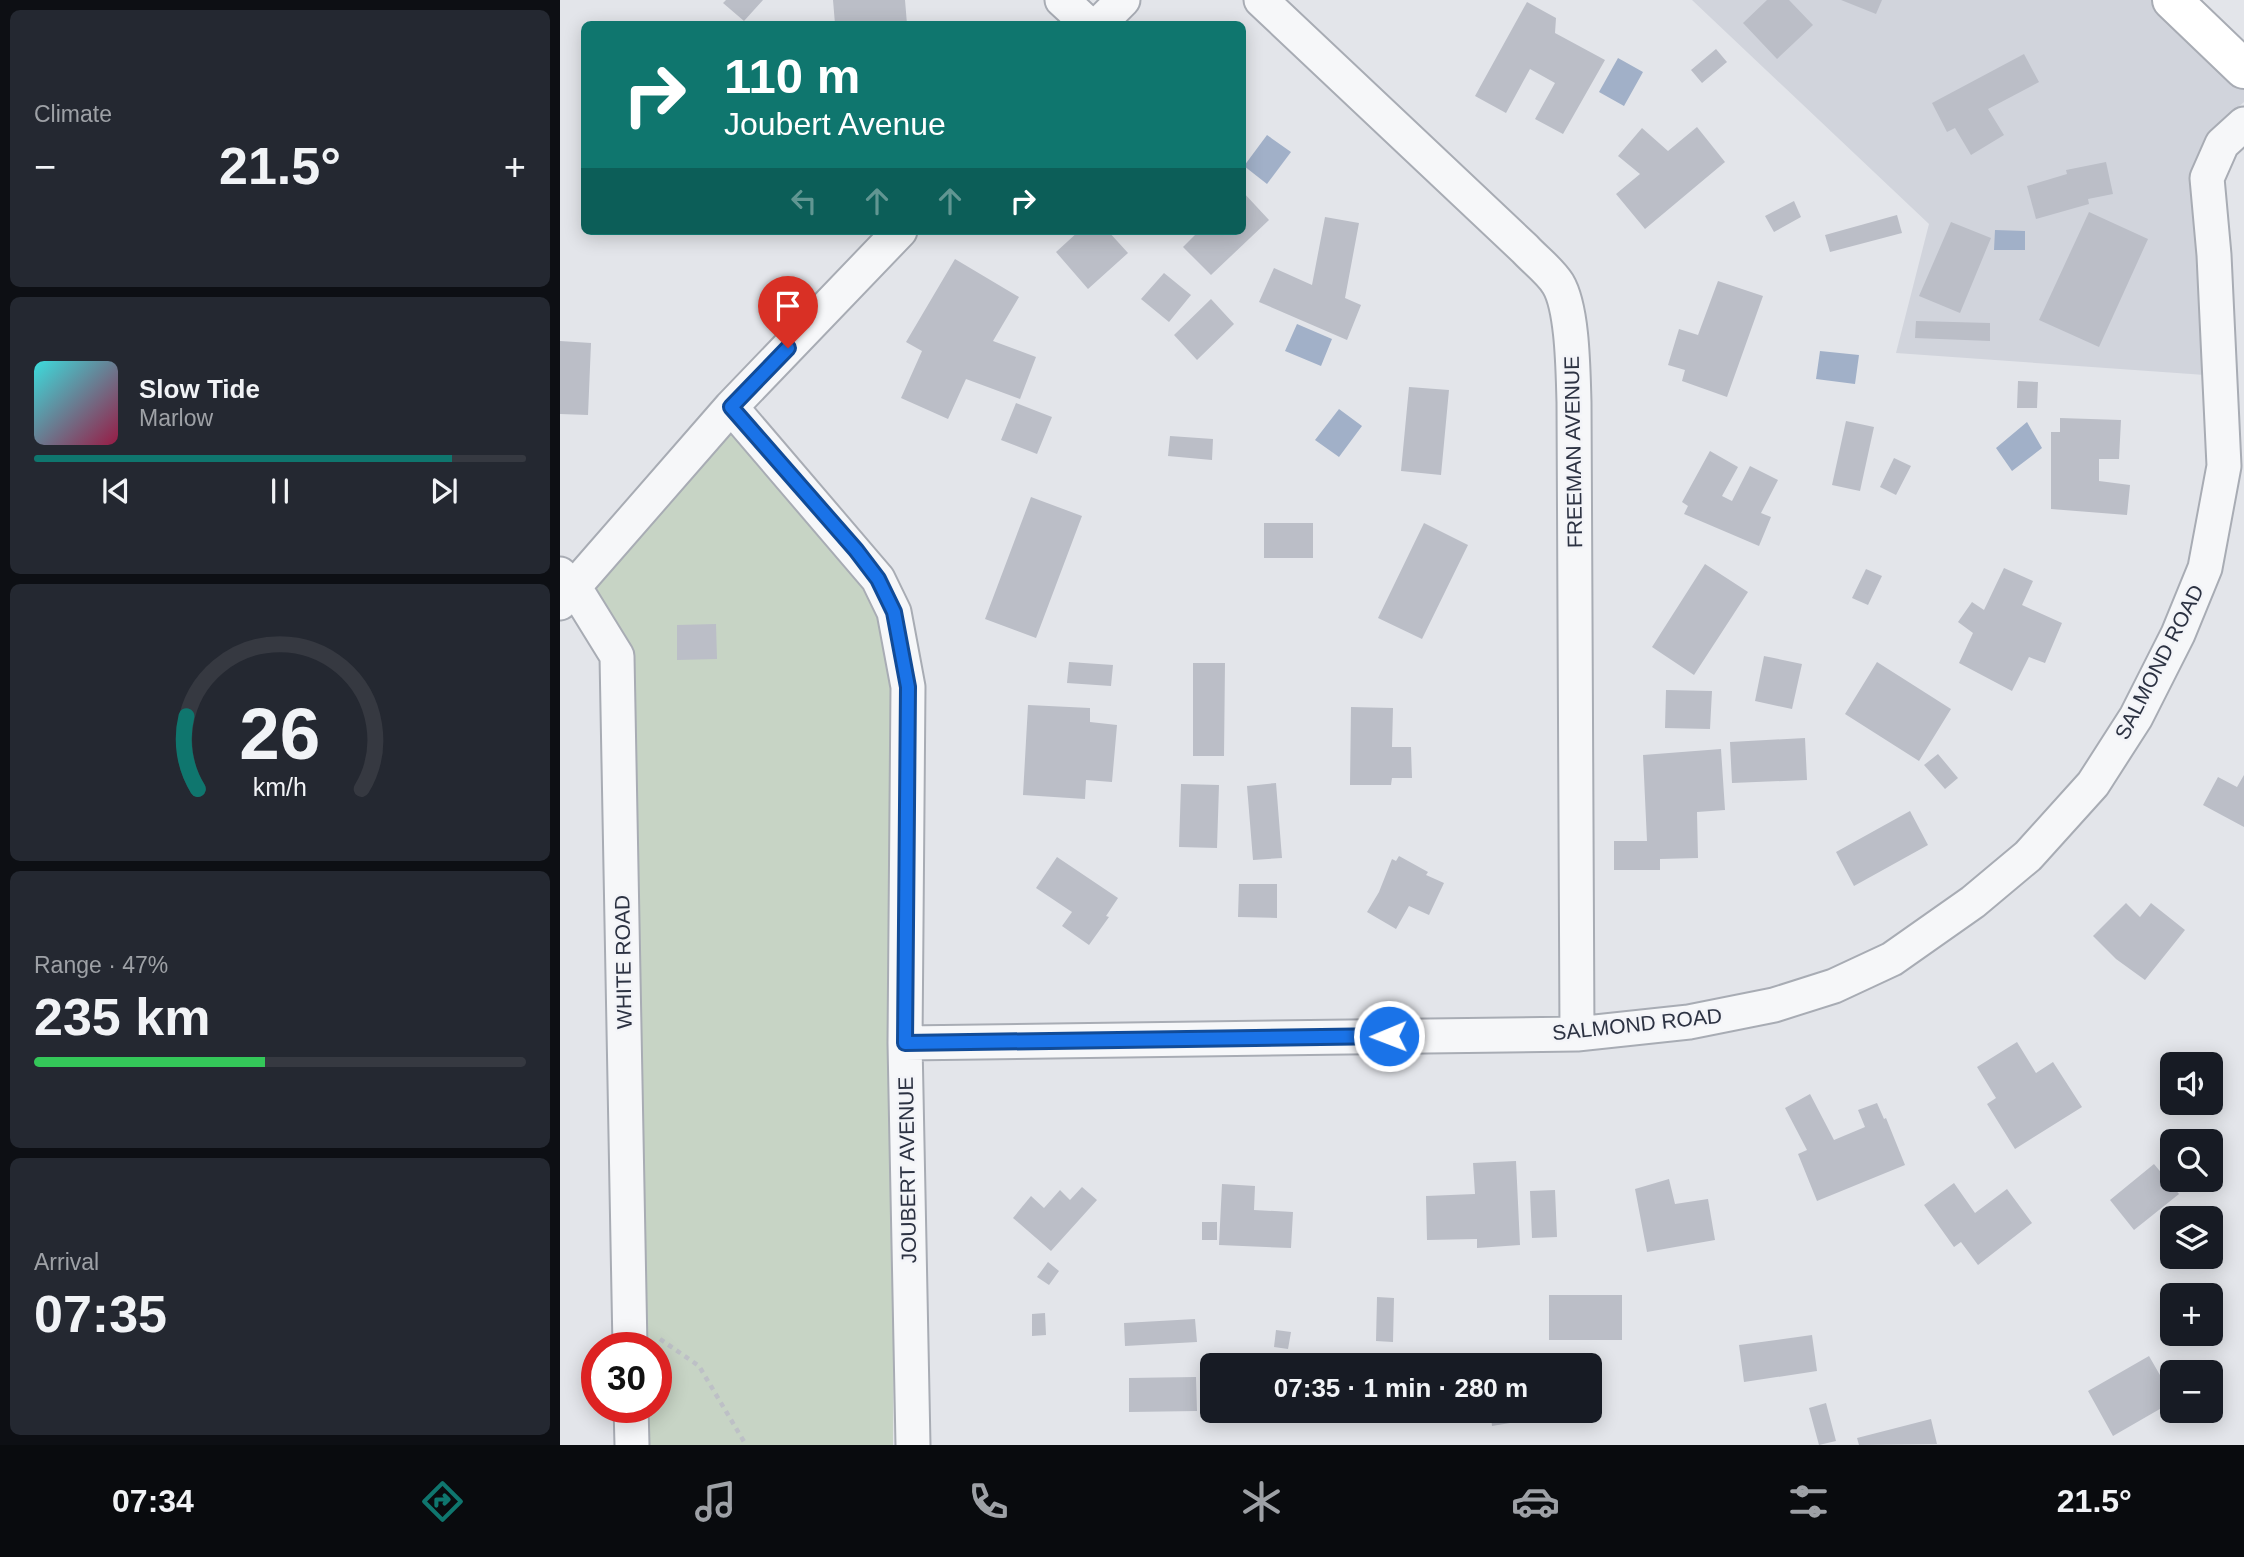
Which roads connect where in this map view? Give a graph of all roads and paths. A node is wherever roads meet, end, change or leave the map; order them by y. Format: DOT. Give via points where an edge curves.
graph roads {
  1 [pos="1062,0"];
  2 [pos="1123,0"];
  3 [pos="1261,0"];
  4 [pos="2172,0"];
  5 [pos="1084,21"];
  6 [pos="1102,21"];
  7 [pos="2244,69"];
  8 [pos="2244,124"];
  9 [pos="896,235"];
  10 [pos="731,407"];
  11 [pos="565,588"];
  12 [pos="1577,1034"];
  13 [pos="905,1043"];
  14 [pos="630,1332"];
  15 [pos="672,1353"];
  16 [pos="631,1423"];
  17 [pos="632,1445"];
  18 [pos="746,1445"];
  19 [pos="913,1445"];
  1 -- 5 [label="street"];
  2 -- 6 [label="street"];
  3 -- 12 [label="street, FREEMAN AVENUE" via="1559,285 1573,352"];
  4 -- 7 [label="main road"];
  8 -- 12 [label="street, SALMOND ROAD" via="2222,144 2207,178 2224,466 2205,568 2136,717 2093,784 2028,856 1892,959 1834,986 1774,1005 1689,1022"];
  9 -- 10 [label="street"];
  10 -- 11 [label="street"];
  10 -- 13 [label="street, JOUBERT AVENUE" via="856,550 878,579 894,612 908,687"];
  11 -- 14 [label="street, WHITE ROAD" via="617,656"];
  12 -- 13 [label="street, SALMOND ROAD"];
  13 -- 19 [label="street, JOUBERT AVENUE"];
  15 -- 18 [label="path" via="699,1366"];
  16 -- 17 [label="street"];
}
